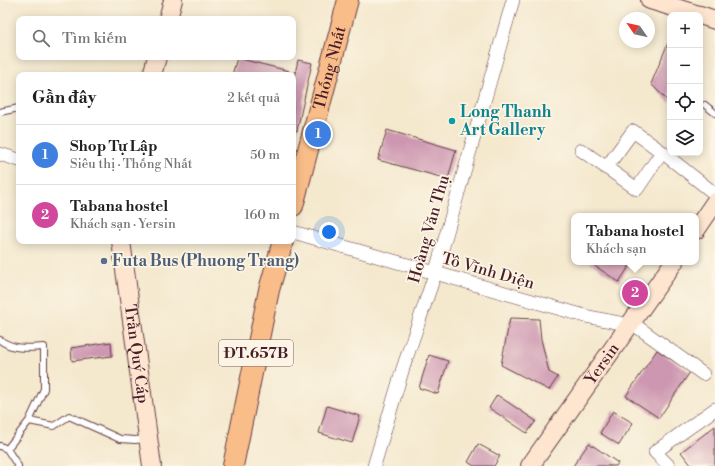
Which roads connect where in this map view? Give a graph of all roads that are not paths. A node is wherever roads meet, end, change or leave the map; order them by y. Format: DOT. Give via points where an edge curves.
graph roads {
  1 [pos="173,0"];
  2 [pos="348,0"];
  3 [pos="513,0"];
  4 [pos="654,0"];
  5 [pos="691,12"];
  6 [pos="169,16"];
  7 [pos="703,16"];
  8 [pos="715,20"];
  9 [pos="156,60"];
  10 [pos="153,72"];
  11 [pos="704,105"];
  12 [pos="16,109"];
  13 [pos="0,112"];
  14 [pos="715,113"];
  15 [pos="581,150"];
  16 [pos="662,152"];
  17 [pos="0,154"];
  18 [pos="16,159"];
  19 [pos="606,168"];
  20 [pos="715,194"];
  21 [pos="296,195"];
  22 [pos="715,202"];
  23 [pos="699,226"];
  24 [pos="296,233"];
  25 [pos="121,244"];
  26 [pos="282,244"];
  27 [pos="672,265"];
  28 [pos="435,274"];
  29 [pos="631,324"];
  30 [pos="0,340"];
  31 [pos="703,374"];
  32 [pos="715,409"];
  33 [pos="29,422"];
  34 [pos="149,439"];
  35 [pos="0,446"];
  36 [pos="7,449"];
  37 [pos="237,464"];
  38 [pos="18,466"];
  39 [pos="152,466"];
  40 [pos="374,466"];
  41 [pos="530,466"];
  42 [pos="669,466"];
  1 -- 6 [label="street"];
  2 -- 21 [label="main road, Thống Nhất"];
  3 -- 28 [label="street, Hoàng Văn Thụ"];
  4 -- 5 [label="street"];
  7 -- 8 [label="street"];
  9 -- 10 [label="street"];
  11 -- 14 [label="lane"];
  12 -- 13 [label="lane"];
  15 -- 19 [label="street"];
  16 -- 19 [label="street" via="633,131"];
  16 -- 19 [label="street" via="637,189"];
  16 -- 20 [label="street"];
  17 -- 18 [label="street"];
  22 -- 23 [label="street"];
  24 -- 28 [label="street, Tô Vĩnh Diện"];
  25 -- 34 [label="street, Trần Quý Cáp"];
  26 -- 37 [label="main road, ĐT.657B" via="269,290"];
  27 -- 29 [label="street, Yersin"];
  28 -- 29 [label="street, Tô Vĩnh Diện" via="585,316"];
  28 -- 40 [label="street, Hoàng Văn Thụ" via="403,368"];
  29 -- 31 [label="street"];
  29 -- 41 [label="street, Yersin"];
  30 -- 33 [label="lane" via="14,347 44,347 44,389"];
  32 -- 42 [label="street" via="655,452"];
  33 -- 34 [label="lane" via="54,426 69,416 120,439"];
  33 -- 36 [label="lane"];
  34 -- 39 [label="street, Trần Quý Cáp"];
  35 -- 36 [label="lane"];
  36 -- 38 [label="lane"];
}
